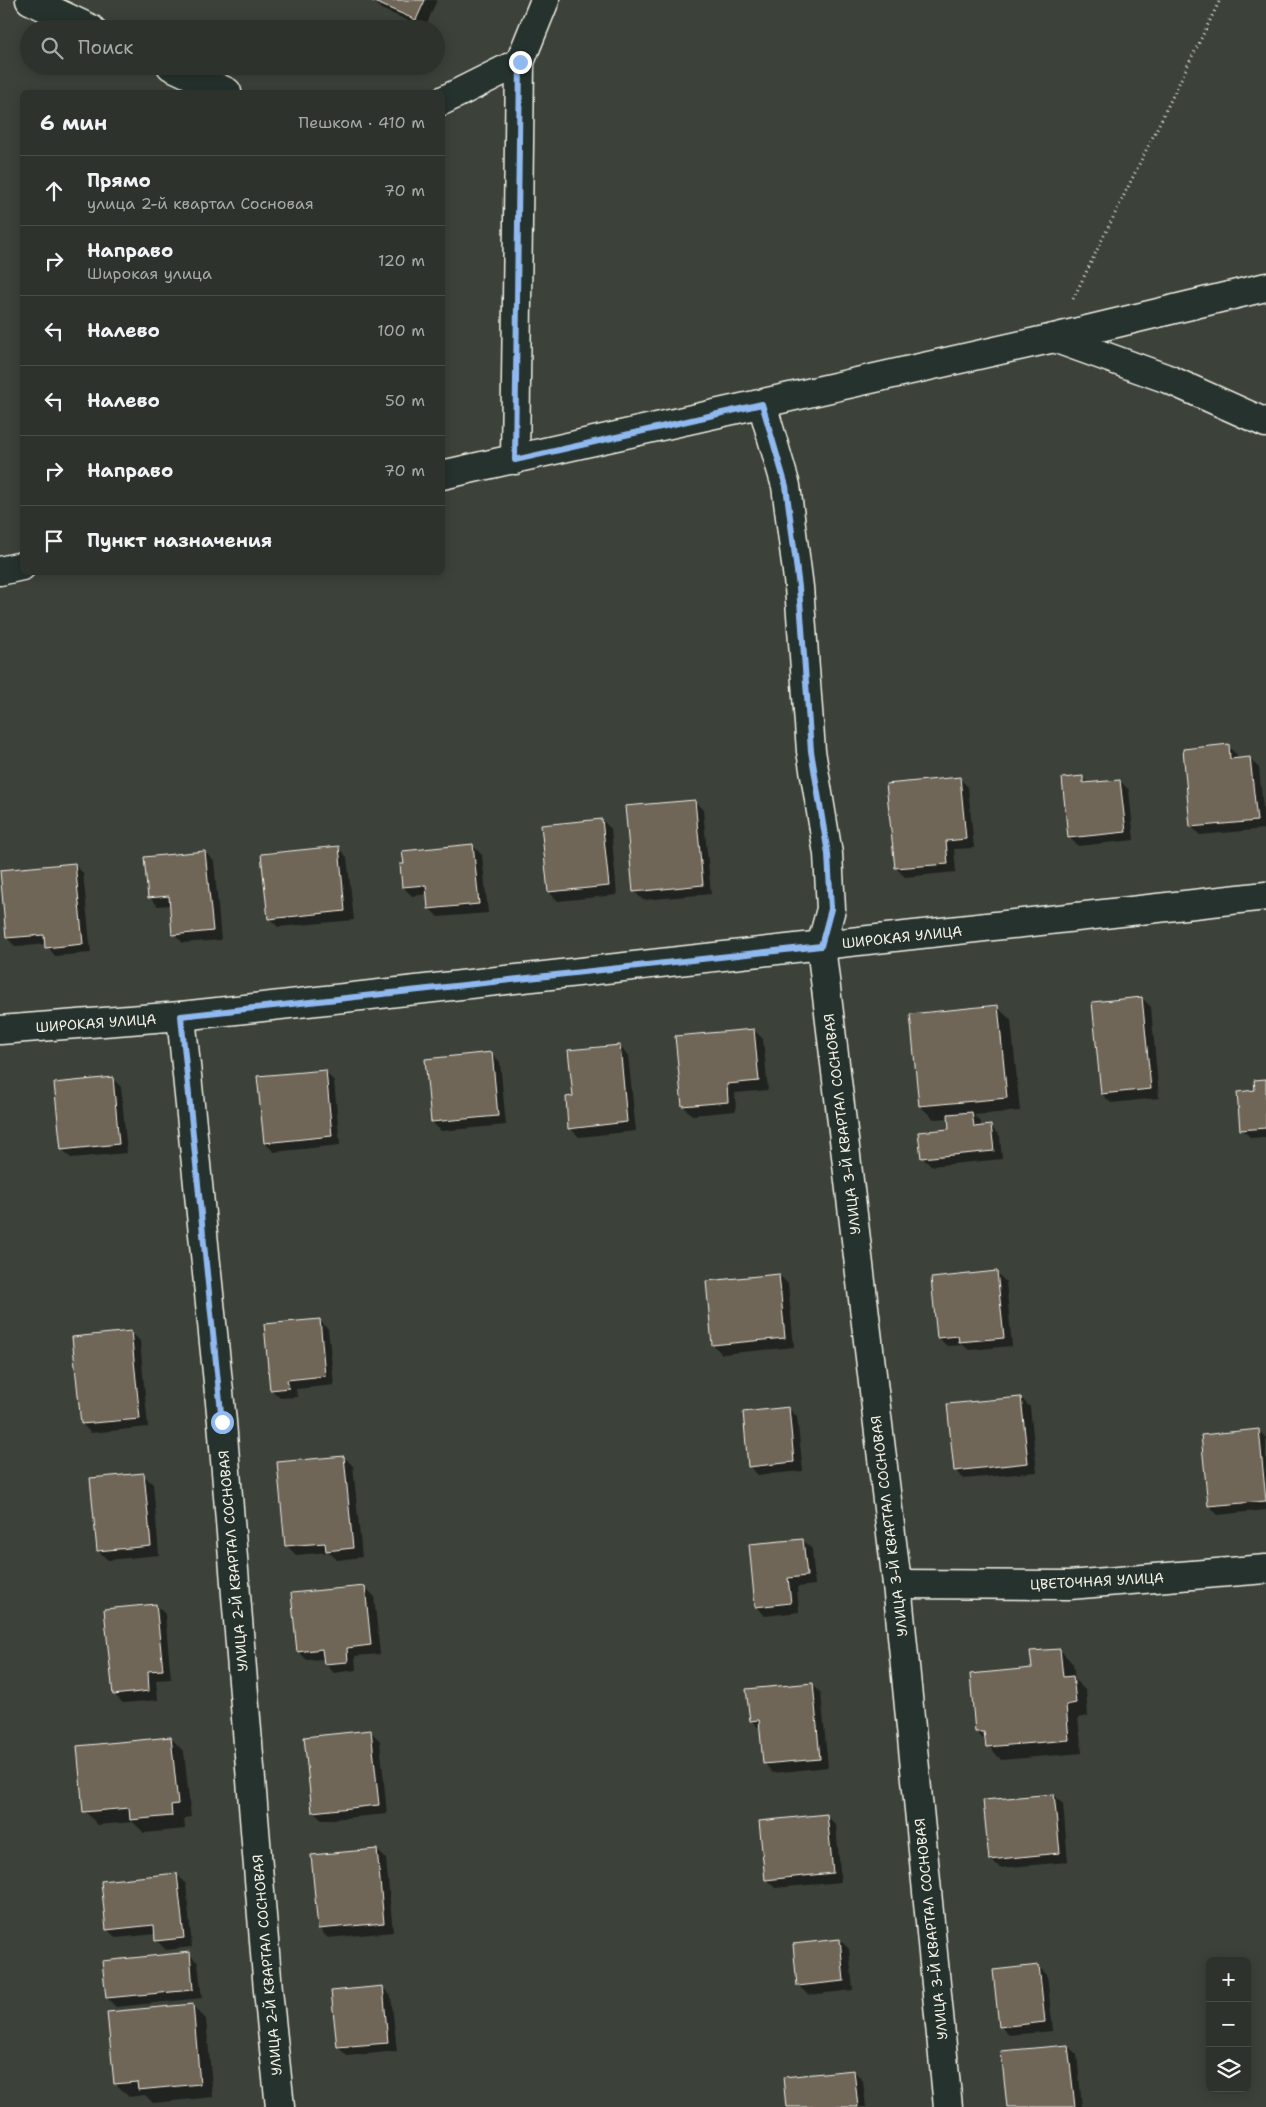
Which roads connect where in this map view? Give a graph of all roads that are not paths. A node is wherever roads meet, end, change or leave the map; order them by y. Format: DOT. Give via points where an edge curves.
graph roads {
  1 [pos="30,0"];
  2 [pos="545,0"];
  3 [pos="72,20"];
  4 [pos="520,62"];
  5 [pos="190,75"];
  6 [pos="223,90"];
  7 [pos="445,100"];
  8 [pos="1266,287"];
  9 [pos="1054,338"];
  10 [pos="762,404"];
  11 [pos="1266,423"];
  12 [pos="515,460"];
  13 [pos="445,475"];
  14 [pos="20,566"];
  15 [pos="0,571"];
  16 [pos="1266,896"];
  17 [pos="821,946"];
  18 [pos="181,1016"];
  19 [pos="0,1030"];
  20 [pos="1266,1569"];
  21 [pos="897,1584"];
  22 [pos="280,2107"];
  23 [pos="948,2107"];
  1 -- 3 [label="street"];
  2 -- 4 [label="street"];
  4 -- 7 [label="street"];
  4 -- 12 [label="street"];
  5 -- 6 [label="street"];
  8 -- 9 [label="street"];
  9 -- 10 [label="street"];
  9 -- 11 [label="street" via="1168,379"];
  10 -- 12 [label="street"];
  10 -- 17 [label="street" via="786,486 799,587 811,751 828,854 831,909"];
  12 -- 13 [label="street"];
  14 -- 15 [label="street"];
  16 -- 17 [label="street, ШИРОКАЯ УЛИЦА"];
  17 -- 18 [label="street, ШИРОКАЯ УЛИЦА"];
  17 -- 21 [label="street, УЛИЦА 3-Й КВАРТАЛ СОСНОВАЯ"];
  18 -- 19 [label="street, ШИРОКАЯ УЛИЦА"];
  18 -- 22 [label="street, УЛИЦА 2-Й КВАРТАЛ СОСНОВАЯ" via="221,1412"];
  20 -- 21 [label="street, ЦВЕТОЧНАЯ УЛИЦА" via="1069,1585"];
  21 -- 23 [label="street, УЛИЦА 3-Й КВАРТАЛ СОСНОВАЯ"];
}
